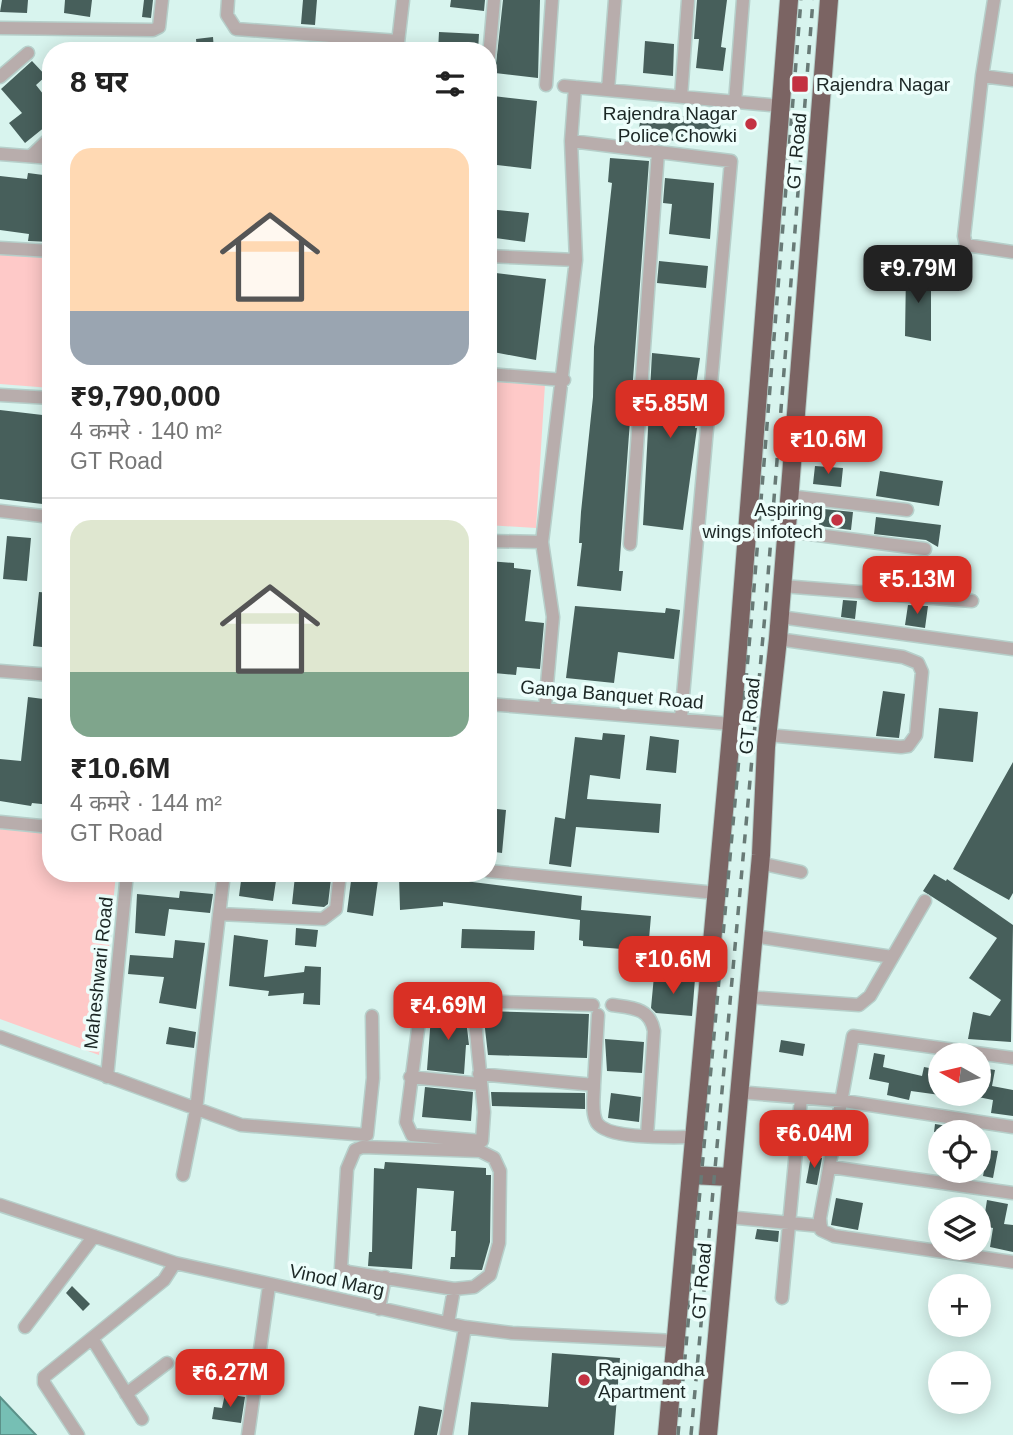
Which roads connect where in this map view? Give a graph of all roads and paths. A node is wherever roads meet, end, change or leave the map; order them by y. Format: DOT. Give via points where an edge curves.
graph roads {
  1 [pos="162,0"];
  2 [pos="228,0"];
  3 [pos="403,0"];
  4 [pos="494,0"];
  5 [pos="552,0"];
  6 [pos="615,0"];
  7 [pos="688,0"];
  8 [pos="743,0"];
  9 [pos="789,0"];
  10 [pos="829,0"];
  11 [pos="994,0"];
  12 [pos="0,28"];
  13 [pos="360,42"];
  14 [pos="398,42"];
  15 [pos="490,42"];
  16 [pos="28,53"];
  17 [pos="982,76"];
  18 [pos="0,77"];
  19 [pos="1013,80"];
  20 [pos="546,85"];
  21 [pos="608,90"];
  22 [pos="681,97"];
  23 [pos="735,102"];
  24 [pos="780,106"];
  25 [pos="571,141"];
  26 [pos="42,146"];
  27 [pos="658,152"];
  28 [pos="0,154"];
  29 [pos="31,156"];
  30 [pos="42,157"];
  31 [pos="0,248"];
  32 [pos="42,250"];
  33 [pos="1013,252"];
  34 [pos="497,256"];
  35 [pos="576,260"];
  36 [pos="497,375"];
  37 [pos="564,380"];
  38 [pos="0,395"];
  39 [pos="42,397"];
  40 [pos="789,496"];
  41 [pos="908,510"];
  42 [pos="0,511"];
  43 [pos="42,516"];
  44 [pos="787,531"];
  45 [pos="497,541"];
  46 [pos="542,542"];
  47 [pos="630,544"];
  48 [pos="925,549"];
  49 [pos="782,586"];
  50 [pos="972,601"];
  51 [pos="780,617"];
  52 [pos="778,639"];
  53 [pos="1013,649"];
  54 [pos="0,671"];
  55 [pos="42,674"];
  56 [pos="497,704"];
  57 [pos="545,707"];
  58 [pos="681,718"];
  59 [pos="732,724"];
  60 [pos="767,735"];
  61 [pos="0,822"];
  62 [pos="42,826"];
  63 [pos="760,863"];
  64 [pos="497,872"];
  65 [pos="801,872"];
  66 [pos="126,882"];
  67 [pos="223,882"];
  68 [pos="339,882"];
  69 [pos="716,893"];
  70 [pos="925,901"];
  71 [pos="219,915"];
  72 [pos="753,936"];
  73 [pos="892,957"];
  74 [pos="746,997"];
  75 [pos="473,1001"];
  76 [pos="612,1005"];
  77 [pos="372,1016"];
  78 [pos="0,1037"];
  79 [pos="1013,1058"];
  80 [pos="107,1077"];
  81 [pos="410,1077"];
  82 [pos="479,1079"];
  83 [pos="594,1085"];
  84 [pos="737,1092"];
  85 [pos="801,1098"];
  86 [pos="844,1101"];
  87 [pos="196,1110"];
  88 [pos="1013,1127"];
  89 [pos="647,1136"];
  90 [pos="695,1137"];
  91 [pos="831,1167"];
  92 [pos="184,1175"];
  93 [pos="691,1175"];
  94 [pos="730,1177"];
  95 [pos="1013,1193"];
  96 [pos="0,1205"];
  97 [pos="727,1217"];
  98 [pos="790,1223"];
  99 [pos="821,1226"];
  100 [pos="94,1236"];
  101 [pos="1013,1262"];
  102 [pos="175,1263"];
  103 [pos="385,1277"];
  104 [pos="269,1286"];
  105 [pos="454,1289"];
  106 [pos="782,1298"];
  107 [pos="379,1309"];
  108 [pos="448,1323"];
  109 [pos="25,1327"];
  110 [pos="465,1327"];
  111 [pos="93,1340"];
  112 [pos="676,1341"];
  113 [pos="167,1363"];
  114 [pos="126,1394"];
  115 [pos="142,1419"];
  116 [pos="78,1435"];
  117 [pos="248,1435"];
  118 [pos="446,1435"];
  119 [pos="667,1435"];
  120 [pos="708,1435"];
  1 -- 12 [label="street" via="159,27 153,30"];
  2 -- 13 [label="street" via="227,15 236,29"];
  3 -- 14 [label="street"];
  4 -- 15 [label="street"];
  5 -- 20 [label="street"];
  6 -- 21 [label="street"];
  7 -- 22 [label="street"];
  8 -- 23 [label="street"];
  9 -- 24 [label="highway, GT Road"];
  10 -- 40 [label="highway, GT Road"];
  11 -- 17 [label="street"];
  16 -- 18 [label="street"];
  17 -- 19 [label="street"];
  17 -- 33 [label="street" via="964,236 966,245 973,248"];
  21 -- 22 [label="street"];
  21 -- 25 [label="street" via="570,86"];
  22 -- 23 [label="street"];
  23 -- 24 [label="street"];
  24 -- 59 [label="highway, GT Road"];
  25 -- 27 [label="street"];
  25 -- 35 [label="street"];
  26 -- 29 [label="street"];
  27 -- 47 [label="street"];
  27 -- 58 [label="street" via="731,161"];
  28 -- 29 [label="street"];
  29 -- 30 [label="street"];
  31 -- 32 [label="street"];
  34 -- 35 [label="street"];
  35 -- 37 [label="street"];
  36 -- 37 [label="street"];
  37 -- 46 [label="street"];
  38 -- 39 [label="street"];
  40 -- 41 [label="street"];
  40 -- 44 [label="highway, GT Road"];
  42 -- 43 [label="street"];
  44 -- 48 [label="street"];
  44 -- 49 [label="highway, GT Road"];
  45 -- 46 [label="street"];
  46 -- 57 [label="street" via="553,617"];
  49 -- 50 [label="street"];
  49 -- 51 [label="highway, GT Road"];
  51 -- 52 [label="highway, GT Road"];
  51 -- 53 [label="street"];
  52 -- 60 [label="highway, GT Road"];
  52 -- 60 [label="street" via="918,663 922,672 916,735 908,746 901,747"];
  54 -- 55 [label="street"];
  56 -- 57 [label="street, Ganga Banquet Road"];
  57 -- 58 [label="street, Ganga Banquet Road"];
  58 -- 59 [label="street, Ganga Banquet Road"];
  59 -- 69 [label="highway, GT Road"];
  60 -- 63 [label="highway, GT Road"];
  61 -- 62 [label="street"];
  63 -- 65 [label="street"];
  63 -- 72 [label="highway, GT Road"];
  64 -- 69 [label="street"];
  66 -- 80 [label="street, Maheshwari Road"];
  67 -- 71 [label="street"];
  68 -- 71 [label="street" via="336,909 323,919"];
  69 -- 90 [label="highway, GT Road"];
  70 -- 73 [label="street"];
  71 -- 87 [label="street"];
  72 -- 73 [label="street"];
  72 -- 74 [label="highway, GT Road"];
  73 -- 74 [label="street" via="870,996 859,1005"];
  74 -- 84 [label="highway, GT Road"];
  75 -- 81 [label="street" via="425,1007 416,1022"];
  75 -- 82 [label="street"];
  75 -- 83 [label="street" via="596,1010"];
  76 -- 89 [label="street" via="635,1008 652,1021"];
  77 -- 87 [label="street" via="373,1078 367,1135 241,1125"];
  78 -- 80 [label="street"];
  79 -- 86 [label="street" via="853,1036"];
  80 -- 87 [label="street"];
  81 -- 82 [label="street"];
  81 -- 82 [label="street" via="408,1131 482,1141"];
  82 -- 83 [label="street"];
  83 -- 89 [label="street" via="599,1126"];
  84 -- 85 [label="street"];
  84 -- 94 [label="highway, GT Road"];
  85 -- 86 [label="street"];
  85 -- 98 [label="street"];
  86 -- 88 [label="street"];
  86 -- 91 [label="street"];
  87 -- 92 [label="street"];
  89 -- 90 [label="street"];
  90 -- 93 [label="highway, GT Road"];
  91 -- 95 [label="street"];
  91 -- 99 [label="street"];
  93 -- 94 [label="highway"];
  93 -- 112 [label="highway, GT Road"];
  94 -- 97 [label="highway, GT Road"];
  96 -- 100 [label="street, Vinod Marg"];
  97 -- 98 [label="street"];
  97 -- 120 [label="highway, GT Road"];
  98 -- 99 [label="street"];
  98 -- 106 [label="street"];
  99 -- 101 [label="street" via="834,1236"];
  100 -- 102 [label="street, Vinod Marg"];
  100 -- 109 [label="street"];
  102 -- 104 [label="street, Vinod Marg"];
  102 -- 111 [label="street" via="164,1280"];
  103 -- 105 [label="street"];
  103 -- 105 [label="street" via="341,1268 347,1170 355,1150 480,1152 494,1158 500,1171 496,1260 480,1284"];
  103 -- 107 [label="street"];
  104 -- 107 [label="street, Vinod Marg"];
  104 -- 117 [label="street"];
  105 -- 108 [label="street"];
  107 -- 108 [label="street, Vinod Marg"];
  108 -- 110 [label="street, Vinod Marg"];
  110 -- 112 [label="street, Vinod Marg"];
  110 -- 118 [label="street"];
  111 -- 114 [label="street"];
  111 -- 116 [label="street" via="44,1377"];
  112 -- 119 [label="highway, GT Road"];
  113 -- 114 [label="street"];
  114 -- 115 [label="street"];
}
